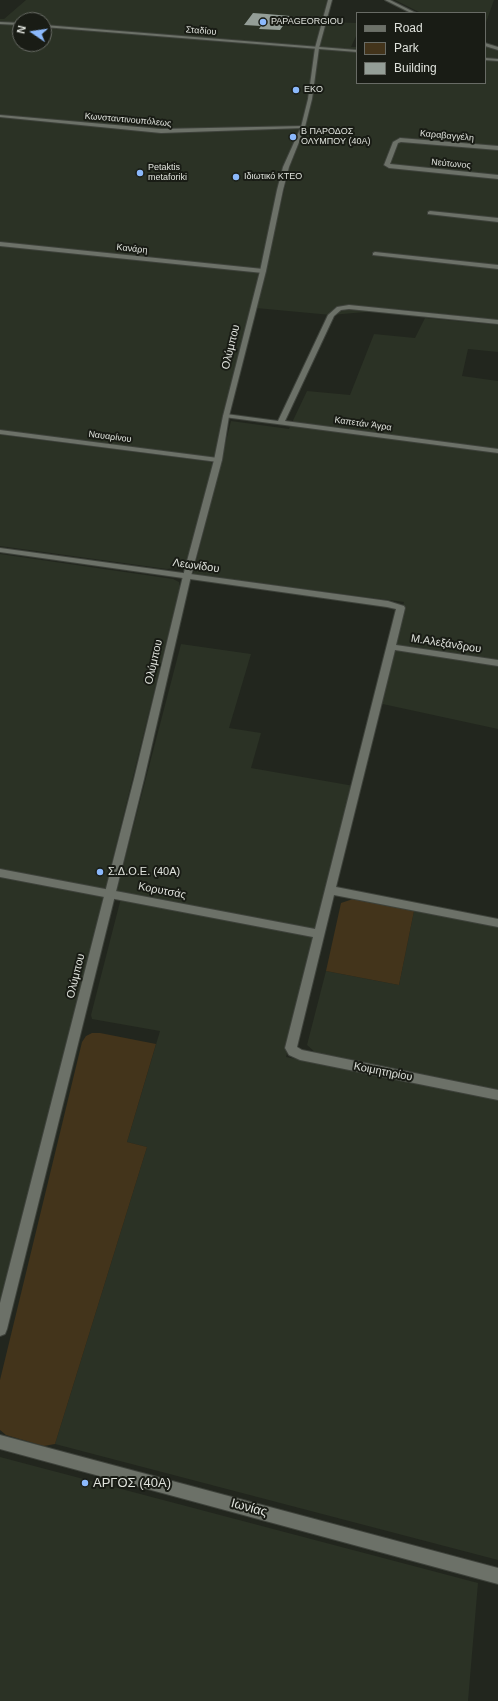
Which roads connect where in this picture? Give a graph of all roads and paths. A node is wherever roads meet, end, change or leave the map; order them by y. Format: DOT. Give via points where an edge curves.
graph roads {
  1 [pos="330,0"];
  2 [pos="387,0"];
  3 [pos="412,12"];
  4 [pos="0,23"];
  5 [pos="12,24"];
  6 [pos="52,27"];
  7 [pos="486,44"];
  8 [pos="317,48"];
  9 [pos="498,49"];
  10 [pos="356,51"];
  11 [pos="486,59"];
  12 [pos="498,60"];
  13 [pos="0,116"];
  14 [pos="303,127"];
  15 [pos="498,148"];
  16 [pos="402,168"];
  17 [pos="498,177"];
  18 [pos="430,213"];
  19 [pos="498,220"];
  20 [pos="0,244"];
  21 [pos="375,254"];
  22 [pos="498,267"];
  23 [pos="263,271"];
  24 [pos="498,322"];
  25 [pos="226,416"];
  26 [pos="281,422"];
  27 [pos="0,432"];
  28 [pos="498,451"];
  29 [pos="218,460"];
  30 [pos="0,550"];
  31 [pos="187,576"];
  32 [pos="391,647"];
  33 [pos="498,663"];
  34 [pos="0,873"];
  35 [pos="330,890"];
  36 [pos="109,893"];
  37 [pos="498,923"];
  38 [pos="319,934"];
  39 [pos="498,1095"];
  40 [pos="0,1329"];
  41 [pos="0,1442"];
  42 [pos="498,1576"];
  1 -- 8 [label="street, Ολύμπου"];
  2 -- 3 [label="street"];
  4 -- 5 [label="street"];
  6 -- 8 [label="street, Σταδίου"];
  7 -- 9 [label="street"];
  8 -- 10 [label="street, Σταδίου"];
  8 -- 14 [label="street, Ολύμπου" via="310,99"];
  11 -- 12 [label="street"];
  13 -- 14 [label="street, Κωνσταντινουπόλεως" via="161,132"];
  14 -- 23 [label="street, Ολύμπου" via="286,167"];
  15 -- 16 [label="street, Καραβαγγέλη" via="401,140 396,142 388,166"];
  16 -- 17 [label="street, Νεύτωνος"];
  18 -- 19 [label="street"];
  20 -- 23 [label="street, Κανάρη"];
  21 -- 22 [label="street"];
  23 -- 25 [label="street, Ολύμπου"];
  24 -- 26 [label="street" via="339,308 331,316"];
  25 -- 26 [label="street, Καπετάν Άγρα"];
  25 -- 29 [label="street, Ολύμπου"];
  26 -- 28 [label="street, Καπετάν Άγρα"];
  27 -- 29 [label="street, Ναυαρίνου"];
  29 -- 31 [label="street, Ολύμπου"];
  30 -- 31 [label="street, Λεωνίδου"];
  31 -- 32 [label="street, Λεωνίδου" via="388,604 401,608"];
  31 -- 36 [label="street, Ολύμπου"];
  32 -- 33 [label="street, Μ.Αλεξάνδρου"];
  32 -- 35 [label="street"];
  34 -- 36 [label="street, Κορυτσάς"];
  35 -- 37 [label="street"];
  35 -- 38 [label="street"];
  36 -- 38 [label="street, Κορυτσάς"];
  36 -- 40 [label="street, Ολύμπου"];
  38 -- 39 [label="street, Κοιμητηρίου" via="296,1027 293,1051 300,1055"];
  41 -- 42 [label="street, Ιωνίας"];
}
